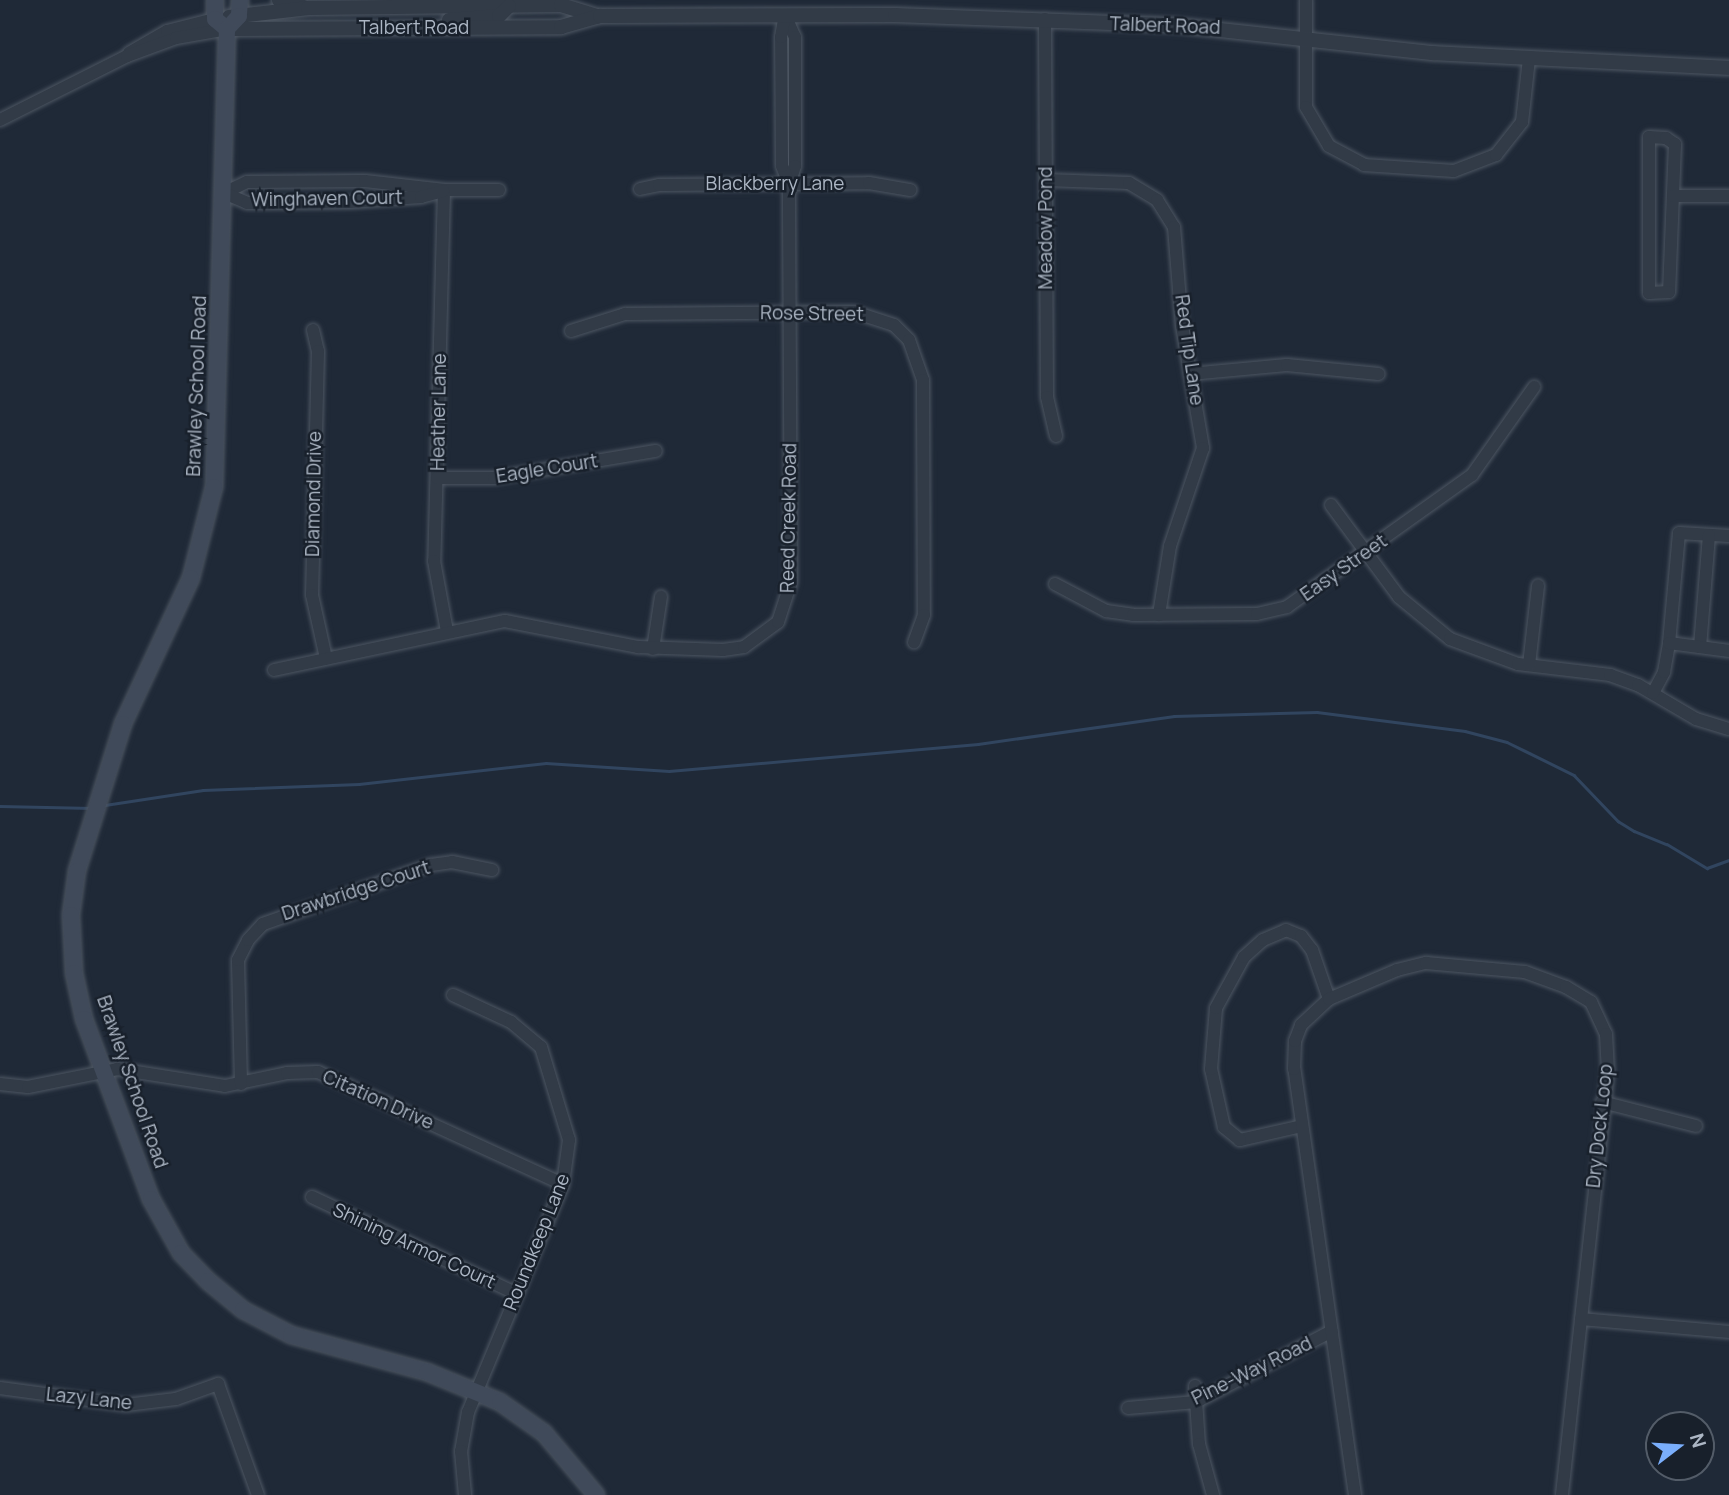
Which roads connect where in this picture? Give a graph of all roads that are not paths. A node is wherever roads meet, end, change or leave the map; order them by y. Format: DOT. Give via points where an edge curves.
graph roads {
  1 [pos="215,0"];
  2 [pos="279,0"];
  3 [pos="1306,0"];
  4 [pos="509,6"];
  5 [pos="240,8"];
  6 [pos="308,8"];
  7 [pos="785,15"];
  8 [pos="600,16"];
  9 [pos="1045,19"];
  10 [pos="221,24"];
  11 [pos="393,28"];
  12 [pos="1305,36"];
  13 [pos="1529,58"];
  14 [pos="1729,68"];
  15 [pos="0,120"];
  16 [pos="1046,180"];
  17 [pos="789,184"];
  18 [pos="640,189"];
  19 [pos="444,190"];
  20 [pos="499,190"];
  21 [pos="910,190"];
  22 [pos="224,193"];
  23 [pos="1673,196"];
  24 [pos="1729,196"];
  25 [pos="789,313"];
  26 [pos="313,330"];
  27 [pos="571,331"];
  28 [pos="1190,374"];
  29 [pos="1379,374"];
  30 [pos="1534,387"];
  31 [pos="1056,436"];
  32 [pos="656,451"];
  33 [pos="437,478"];
  34 [pos="1331,505"];
  35 [pos="1709,535"];
  36 [pos="1729,536"];
  37 [pos="1366,553"];
  38 [pos="1055,584"];
  39 [pos="1538,586"];
  40 [pos="661,597"];
  41 [pos="1159,615"];
  42 [pos="447,631"];
  43 [pos="914,642"];
  44 [pos="1669,643"];
  45 [pos="1700,647"];
  46 [pos="653,649"];
  47 [pos="1729,651"];
  48 [pos="326,658"];
  49 [pos="1529,665"];
  50 [pos="274,670"];
  51 [pos="1653,693"];
  52 [pos="1729,729"];
  53 [pos="492,870"];
  54 [pos="453,995"];
  55 [pos="1329,999"];
  56 [pos="102,1070"];
  57 [pos="0,1084"];
  58 [pos="241,1084"];
  59 [pos="1602,1102"];
  60 [pos="1301,1126"];
  61 [pos="1696,1126"];
  62 [pos="563,1184"];
  63 [pos="312,1197"];
  64 [pos="517,1294"];
  65 [pos="1581,1319"];
  66 [pos="1332,1331"];
  67 [pos="1729,1332"];
  68 [pos="1195,1385"];
  69 [pos="0,1388"];
  70 [pos="477,1390"];
  71 [pos="1196,1402"];
  72 [pos="1128,1408"];
  73 [pos="258,1495"];
  74 [pos="465,1495"];
  75 [pos="596,1495"];
  76 [pos="1213,1495"];
  77 [pos="1355,1495"];
  78 [pos="1562,1495"];
  1 -- 10 [label="main road, Brawley School Road"];
  2 -- 6 [label="street"];
  3 -- 12 [label="street"];
  4 -- 6 [label="street, Talbert Road"];
  4 -- 8 [label="street, Talbert Road" via="561,5"];
  4 -- 11 [label="street" via="499,16"];
  5 -- 6 [label="street, Talbert Road"];
  5 -- 10 [label="main road"];
  7 -- 8 [label="street, Talbert Road"];
  7 -- 9 [label="street, Talbert Road"];
  7 -- 17 [label="street, Reed Creek Road" via="781,37 782,166"];
  8 -- 11 [label="street, Talbert Road" via="561,27"];
  9 -- 12 [label="street, Talbert Road"];
  9 -- 16 [label="street, Meadow Pond"];
  10 -- 11 [label="street, Talbert Road"];
  10 -- 15 [label="street" via="167,31"];
  10 -- 22 [label="main road, Brawley School Road"];
  12 -- 13 [label="street, Talbert Road" via="1433,54"];
  12 -- 13 [label="street" via="1303,92 1318,134 1344,158 1385,169 1454,171 1496,156 1522,122"];
  13 -- 14 [label="street, Talbert Road"];
  16 -- 28 [label="street, Red Tip Lane" via="1129,183 1165,209 1178,246"];
  16 -- 31 [label="street, Meadow Pond" via="1047,397"];
  17 -- 18 [label="street, Blackberry Lane"];
  17 -- 21 [label="street, Blackberry Lane" via="869,183"];
  17 -- 25 [label="street, Reed Creek Road"];
  19 -- 20 [label="street, Winghaven Court"];
  19 -- 22 [label="street, Winghaven Court" via="365,181 247,182"];
  19 -- 22 [label="street, Winghaven Court" via="421,197 349,202 247,203"];
  19 -- 33 [label="street, Heather Lane"];
  22 -- 56 [label="main road, Brawley School Road" via="218,439 210,509 191,578 123,724 77,871 71,915 74,973"];
  23 -- 23 [label="street" via="1675,144 1649,137 1649,293 1669,292"];
  23 -- 24 [label="street"];
  25 -- 27 [label="street, Rose Street" via="625,314"];
  25 -- 43 [label="street, Rose Street" via="875,316 909,340 919,359 924,615"];
  25 -- 46 [label="street, Reed Creek Road" via="788,603 763,637 744,647"];
  26 -- 48 [label="street, Diamond Drive" via="318,351 312,595"];
  28 -- 29 [label="street" via="1273,365"];
  28 -- 41 [label="street, Red Tip Lane" via="1202,433 1201,463 1170,547"];
  30 -- 37 [label="street, Easy Street" via="1472,475"];
  32 -- 33 [label="street, Eagle Court" via="501,477"];
  33 -- 42 [label="street, Heather Lane" via="434,571"];
  34 -- 37 [label="street"];
  35 -- 36 [label="street"];
  35 -- 44 [label="street" via="1679,533"];
  35 -- 45 [label="street"];
  37 -- 41 [label="street, Easy Street" via="1307,596 1266,613"];
  37 -- 49 [label="street" via="1406,604 1450,639 1485,655"];
  38 -- 41 [label="street, Easy Street" via="1106,611"];
  39 -- 49 [label="street"];
  40 -- 46 [label="street"];
  42 -- 46 [label="street, Reed Creek Road" via="484,623 530,623"];
  42 -- 48 [label="street, Reed Creek Road"];
  44 -- 45 [label="street"];
  44 -- 51 [label="street" via="1664,673"];
  45 -- 47 [label="street"];
  48 -- 50 [label="street, Reed Creek Road"];
  49 -- 51 [label="street" via="1610,675"];
  51 -- 52 [label="street" via="1696,719"];
  53 -- 58 [label="street, Drawbridge Court" via="452,862 431,865 263,924 248,940 239,960"];
  54 -- 62 [label="street, Roundkeep Lane" via="511,1021 541,1047 569,1140"];
  55 -- 59 [label="street, Dry Dock Loop" via="1426,963 1525,972 1566,987 1591,1002 1606,1034 1608,1071"];
  55 -- 60 [label="street, Dry Dock Loop" via="1301,1025 1295,1041 1293,1065"];
  55 -- 60 [label="street" via="1312,950 1301,936 1286,930 1263,940 1244,957 1216,1008 1211,1069 1224,1127 1240,1140"];
  56 -- 57 [label="street, Citation Drive" via="29,1087"];
  56 -- 58 [label="street, Citation Drive" via="157,1073 202,1085"];
  56 -- 70 [label="main road, Brawley School Road" via="167,1232 208,1281 243,1310 291,1335"];
  58 -- 62 [label="street, Citation Drive" via="287,1073 318,1072"];
  59 -- 61 [label="street"];
  59 -- 65 [label="street, Dry Dock Loop"];
  60 -- 66 [label="street, Dry Dock Loop"];
  62 -- 64 [label="street, Roundkeep Lane"];
  63 -- 64 [label="street, Shining Armor Court"];
  64 -- 70 [label="street, Roundkeep Lane"];
  65 -- 67 [label="street"];
  65 -- 78 [label="street, Dry Dock Loop"];
  66 -- 71 [label="street, Pine-Way Road"];
  66 -- 77 [label="street, Dry Dock Loop"];
  68 -- 71 [label="street"];
  69 -- 73 [label="street, Lazy Lane" via="126,1405 176,1399 218,1384"];
  70 -- 74 [label="street, Roundkeep Lane" via="462,1436"];
  70 -- 75 [label="main road, Brawley School Road" via="544,1433"];
  71 -- 72 [label="street, Pine-Way Road"];
  71 -- 76 [label="street" via="1199,1444"];
}
